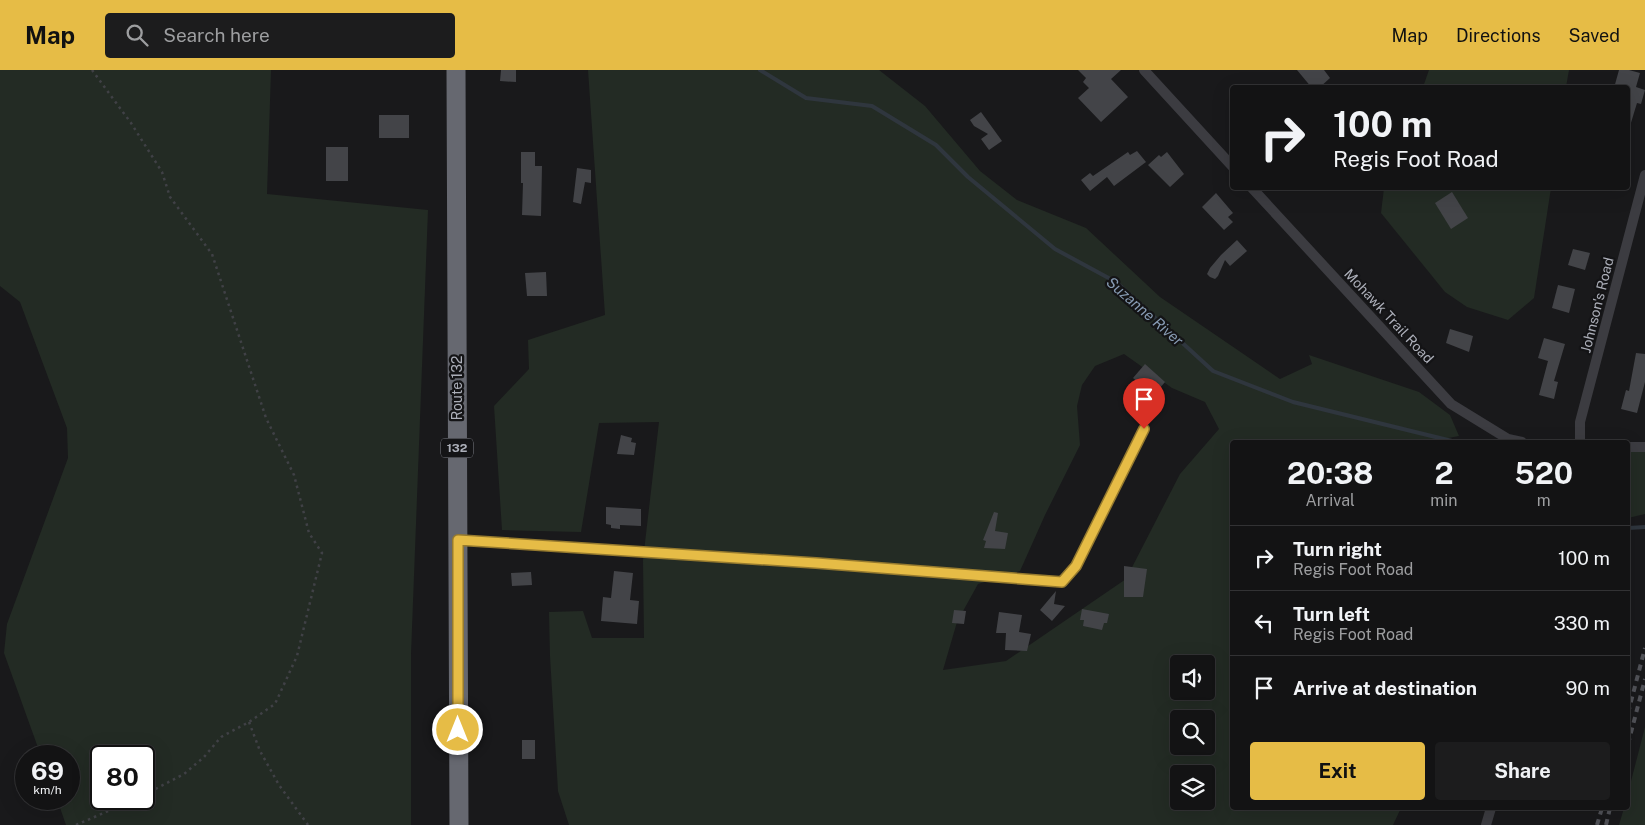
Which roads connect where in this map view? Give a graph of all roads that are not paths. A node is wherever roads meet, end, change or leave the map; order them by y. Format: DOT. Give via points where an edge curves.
graph roads {
  1 [pos="456,70"];
  2 [pos="1144,70"];
  3 [pos="1230,164"];
  4 [pos="1645,175"];
  5 [pos="1254,190"];
  6 [pos="1144,429"];
  7 [pos="1513,440"];
  8 [pos="1580,440"];
  9 [pos="1630,447"];
  10 [pos="1645,447"];
  11 [pos="458,540"];
  12 [pos="1490,810"];
  13 [pos="459,825"];
  14 [pos="1486,825"];
  1 -- 11 [label="highway, Route 132 / 132"];
  2 -- 3 [label="street"];
  4 -- 8 [label="street, Johnson's Road" via="1580,422"];
  5 -- 7 [label="street, Mohawk Trail Road" via="1450,404"];
  6 -- 11 [label="street" via="1076,566 1062,582"];
  9 -- 10 [label="street"];
  11 -- 13 [label="highway, Route 132 / 132"];
  12 -- 14 [label="street"];
}
